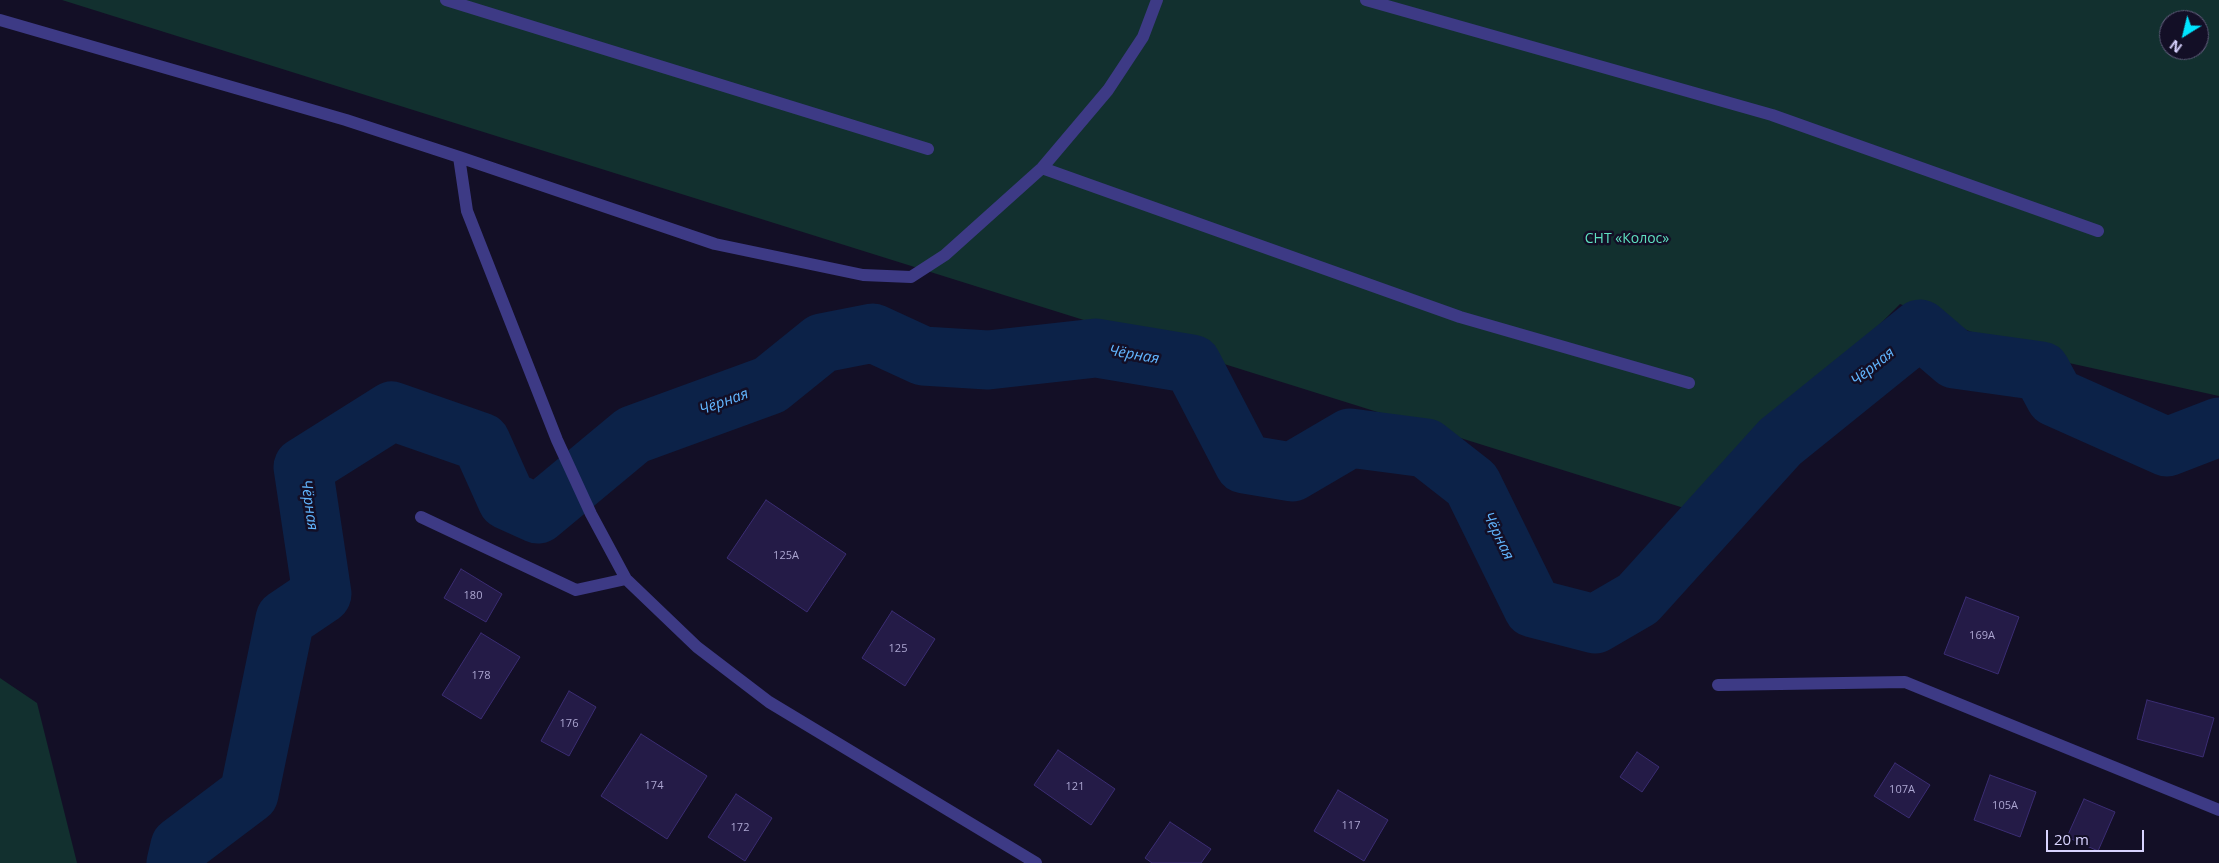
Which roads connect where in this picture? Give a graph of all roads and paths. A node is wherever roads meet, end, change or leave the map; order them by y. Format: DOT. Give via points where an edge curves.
graph roads {
  1 [pos="446,0"];
  2 [pos="1157,0"];
  3 [pos="1366,0"];
  4 [pos="0,20"];
  5 [pos="928,149"];
  6 [pos="459,156"];
  7 [pos="1042,168"];
  8 [pos="2098,231"];
  9 [pos="1689,383"];
  10 [pos="421,517"];
  11 [pos="626,580"];
  12 [pos="1718,685"];
  13 [pos="2219,810"];
  14 [pos="1036,863"];
  1 -- 5 [label="street"];
  2 -- 7 [label="street" via="1143,37 1108,90"];
  3 -- 8 [label="street" via="1772,115"];
  4 -- 6 [label="street"];
  6 -- 7 [label="street" via="715,244 863,276 911,277 945,256"];
  6 -- 11 [label="street" via="467,211 557,440"];
  7 -- 9 [label="street" via="1460,318"];
  10 -- 11 [label="street" via="576,590"];
  11 -- 14 [label="street" via="697,647 769,702"];
  12 -- 13 [label="street" via="1905,682"];
}
